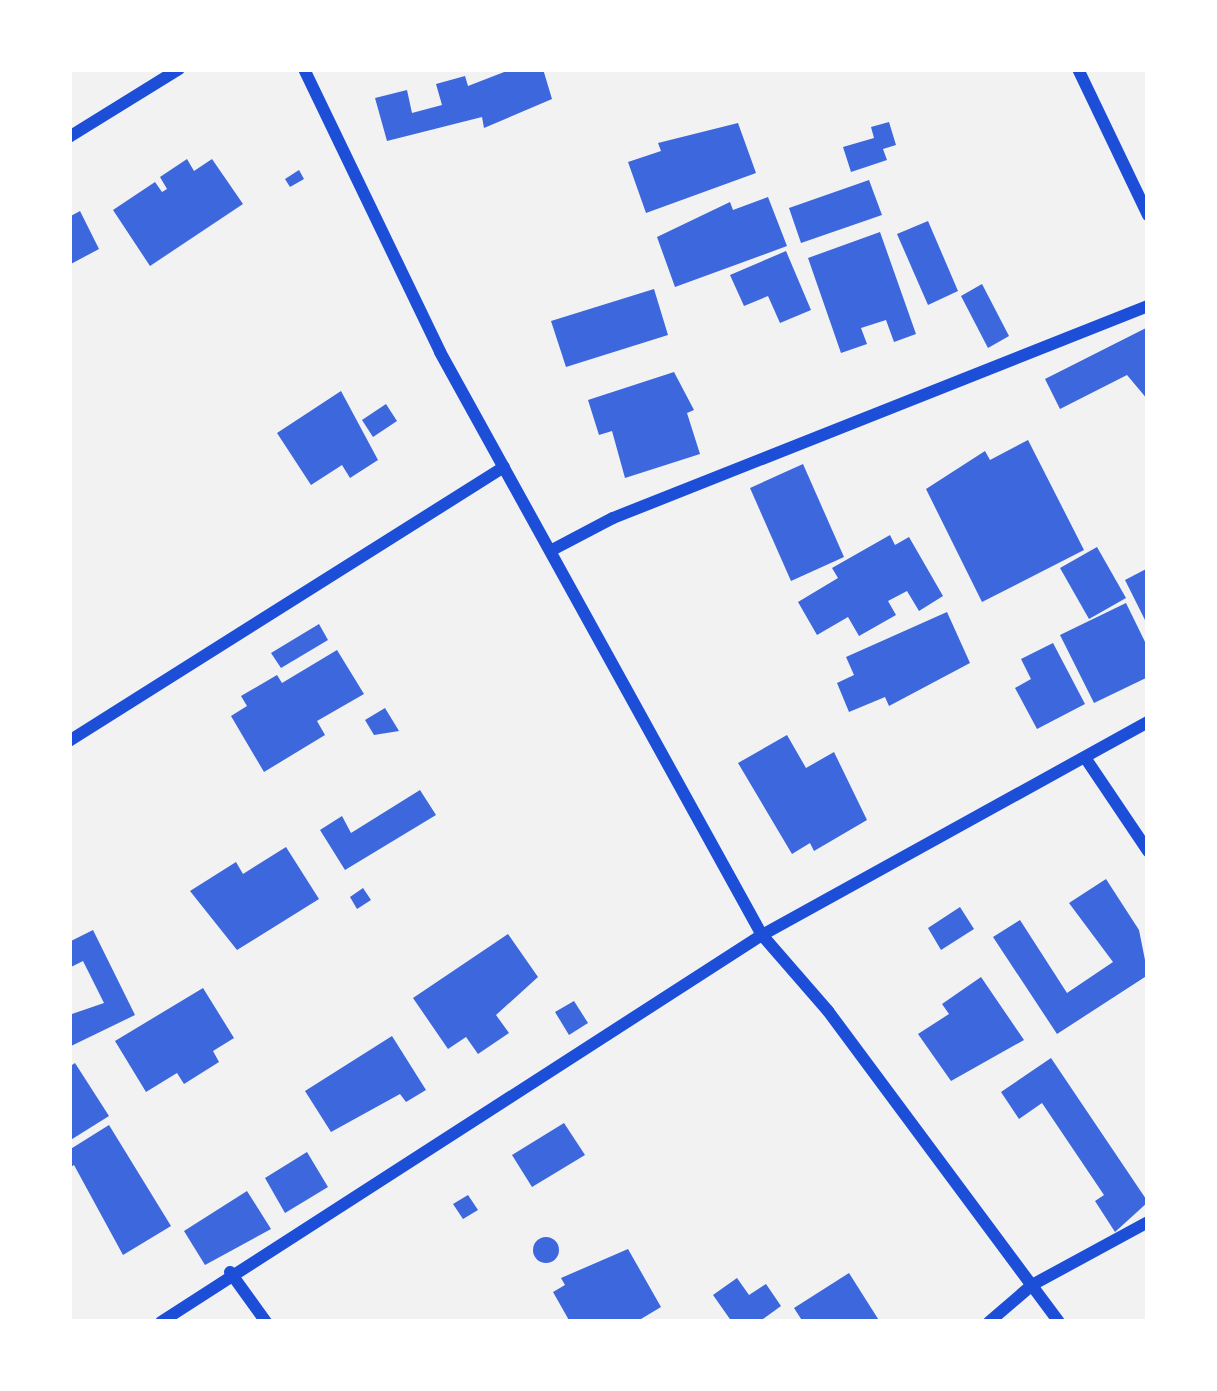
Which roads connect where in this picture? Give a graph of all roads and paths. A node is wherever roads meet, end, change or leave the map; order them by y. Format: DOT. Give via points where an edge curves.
graph roads {
  1 [pos="179,69"];
  2 [pos="304,69"];
  3 [pos="1078,69"];
  4 [pos="69,137"];
  5 [pos="1148,215"];
  6 [pos="1148,306"];
  7 [pos="504,466"];
  8 [pos="552,550"];
  9 [pos="1148,722"];
  10 [pos="69,741"];
  11 [pos="1086,759"];
  12 [pos="1148,851"];
  13 [pos="762,934"];
  14 [pos="1148,1222"];
  15 [pos="230,1272"];
  16 [pos="1032,1285"];
  17 [pos="161,1322"];
  18 [pos="266,1322"];
  19 [pos="989,1322"];
  20 [pos="1059,1322"];
  1 -- 4 [label="street"];
  2 -- 7 [label="street" via="361,197"];
  3 -- 5 [label="street"];
  6 -- 8 [label="street" via="613,518"];
  7 -- 8 [label="street"];
  7 -- 10 [label="street"];
  8 -- 13 [label="street"];
  9 -- 11 [label="street"];
  11 -- 12 [label="street"];
  11 -- 13 [label="street"];
  13 -- 15 [label="street"];
  13 -- 16 [label="street"];
  14 -- 16 [label="street"];
  15 -- 17 [label="street"];
  15 -- 18 [label="street"];
  16 -- 19 [label="street"];
  16 -- 20 [label="street"];
}
